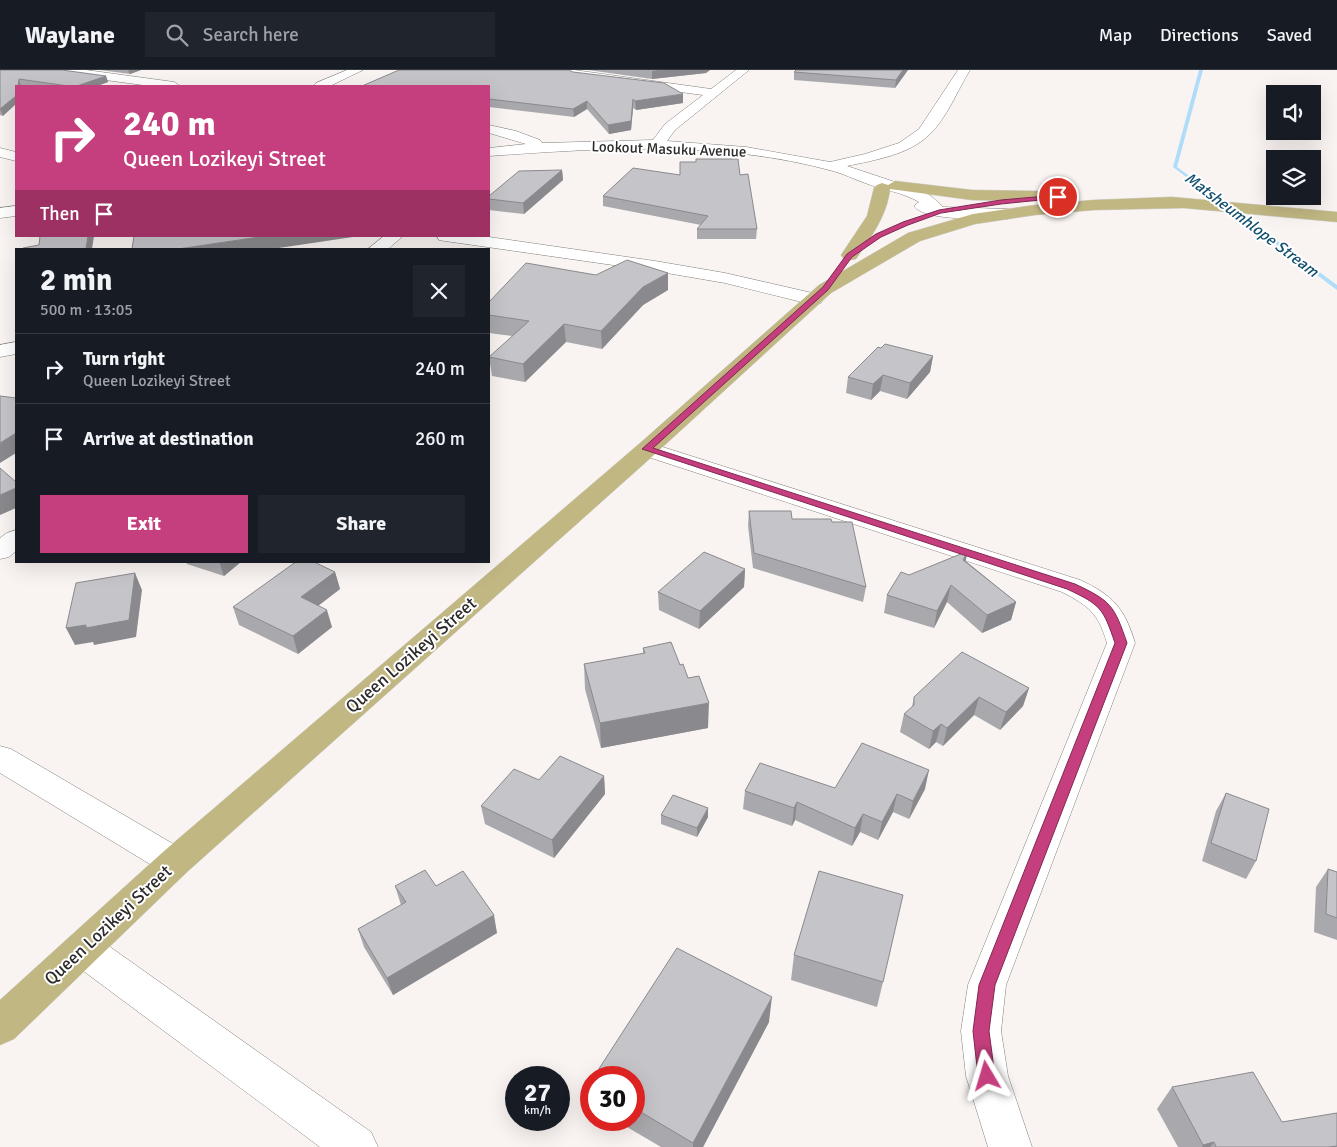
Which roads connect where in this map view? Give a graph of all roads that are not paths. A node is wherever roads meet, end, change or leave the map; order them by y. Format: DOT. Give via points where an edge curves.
graph roads {
  1 [pos="61,70"];
  2 [pos="357,70"];
  3 [pos="562,70"];
  4 [pos="743,70"];
  5 [pos="964,70"];
  6 [pos="159,73"];
  7 [pos="136,81"];
  8 [pos="166,85"];
  9 [pos="322,85"];
  10 [pos="713,93"];
  11 [pos="490,129"];
  12 [pos="656,145"];
  13 [pos="543,147"];
  14 [pos="0,152"];
  15 [pos="490,152"];
  16 [pos="15,157"];
  17 [pos="831,166"];
  18 [pos="884,185"];
  19 [pos="1058,197"];
  20 [pos="1190,203"];
  21 [pos="15,211"];
  22 [pos="939,212"];
  23 [pos="0,213"];
  24 [pos="1007,214"];
  25 [pos="1337,217"];
  26 [pos="910,230"];
  27 [pos="887,232"];
  28 [pos="394,237"];
  29 [pos="452,237"];
  30 [pos="377,248"];
  31 [pos="850,255"];
  32 [pos="820,294"];
  33 [pos="15,348"];
  34 [pos="0,351"];
  35 [pos="647,449"];
  36 [pos="15,539"];
  37 [pos="0,551"];
  38 [pos="0,758"];
  39 [pos="175,862"];
  40 [pos="83,949"];
  41 [pos="0,1026"];
  42 [pos="356,1147"];
  43 [pos="1010,1147"];
  1 -- 7 [label="street"];
  2 -- 9 [label="street"];
  3 -- 10 [label="street"];
  4 -- 10 [label="street"];
  5 -- 17 [label="street" via="925,130 913,140 894,150"];
  6 -- 7 [label="street"];
  7 -- 8 [label="street"];
  10 -- 12 [label="street" via="670,127"];
  11 -- 13 [label="street" via="527,139"];
  12 -- 13 [label="street, Lookout Masuku Avenue"];
  12 -- 17 [label="street, Lookout Masuku Avenue" via="776,155"];
  13 -- 15 [label="street, Lookout Masuku Avenue"];
  14 -- 16 [label="street"];
  17 -- 18 [label="street, Lookout Masuku Avenue"];
  18 -- 19 [label="main road" via="972,195"];
  18 -- 22 [label="street, Lookout Masuku Avenue" via="896,197"];
  18 -- 31 [label="main road" via="882,202"];
  19 -- 20 [label="main road, Queen Lozikeyi Street"];
  19 -- 22 [label="main road, Queen Lozikeyi Street"];
  20 -- 24 [label="main road, Queen Lozikeyi Street" via="1094,205"];
  20 -- 25 [label="main road, Queen Lozikeyi Street"];
  21 -- 23 [label="street"];
  22 -- 24 [label="street, Lookout Masuku Avenue"];
  22 -- 26 [label="main road, Queen Lozikeyi Street"];
  24 -- 26 [label="main road, Queen Lozikeyi Street"];
  26 -- 32 [label="main road, Queen Lozikeyi Street" via="890,249"];
  27 -- 31 [label="main road, Queen Lozikeyi Street"];
  28 -- 30 [label="street"];
  29 -- 32 [label="street"];
  31 -- 32 [label="main road, Queen Lozikeyi Street"];
  32 -- 35 [label="main road, Queen Lozikeyi Street"];
  33 -- 34 [label="street"];
  35 -- 39 [label="main road, Queen Lozikeyi Street"];
  35 -- 43 [label="street" via="1071,586 1094,597 1110,613 1121,643 987,985 981,1031 987,1076"];
  36 -- 37 [label="street"];
  38 -- 39 [label="street"];
  39 -- 40 [label="main road, Queen Lozikeyi Street"];
  40 -- 41 [label="main road, Queen Lozikeyi Street"];
  40 -- 42 [label="street"];
}
